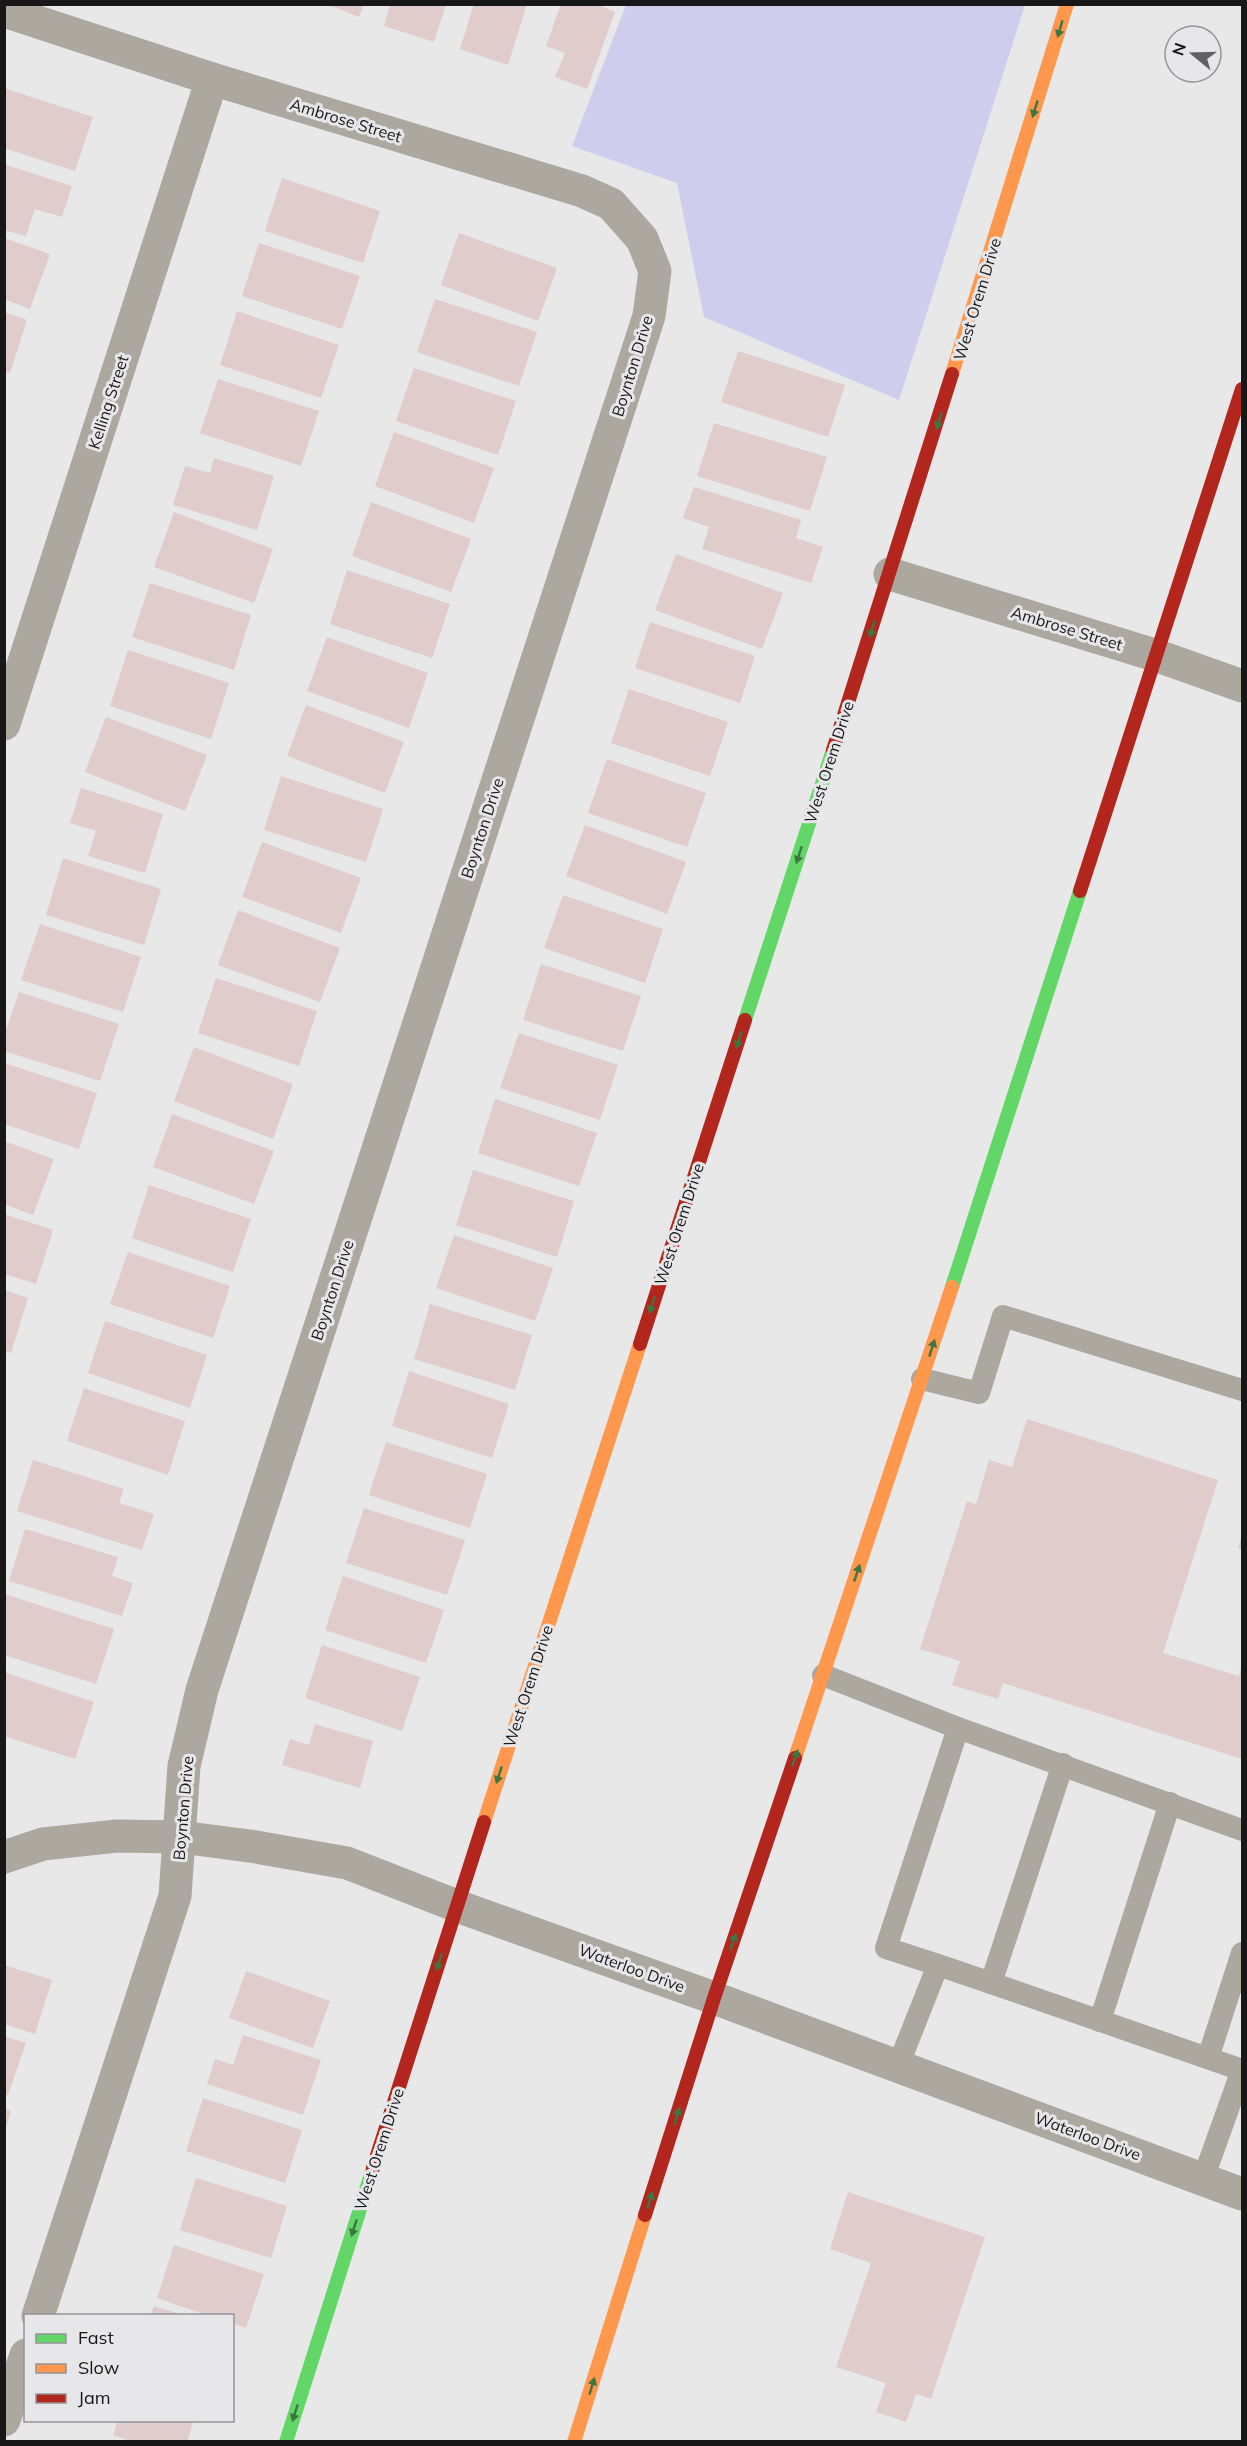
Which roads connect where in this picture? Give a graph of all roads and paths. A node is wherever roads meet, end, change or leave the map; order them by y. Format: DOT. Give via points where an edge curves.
graph roads {
  1 [pos="1067,4"];
  2 [pos="4,11"];
  3 [pos="212,80"];
  4 [pos="654,271"];
  5 [pos="1242,389"];
  6 [pos="890,574"];
  7 [pos="1158,656"];
  8 [pos="1242,686"];
  9 [pos="4,724"];
  10 [pos="922,1379"];
  11 [pos="1242,1390"];
  12 [pos="823,1675"];
  13 [pos="958,1728"];
  14 [pos="1063,1764"];
  15 [pos="1170,1803"];
  16 [pos="1242,1830"];
  17 [pos="181,1837"];
  18 [pos="4,1857"];
  19 [pos="457,1906"];
  20 [pos="1242,1953"];
  21 [pos="938,1965"];
  22 [pos="991,1983"];
  23 [pos="714,1998"];
  24 [pos="1100,2021"];
  25 [pos="1208,2058"];
  26 [pos="898,2066"];
  27 [pos="1242,2070"];
  28 [pos="1203,2179"];
  29 [pos="1242,2194"];
  30 [pos="39,2314"];
  31 [pos="24,2361"];
  32 [pos="4,2420"];
  33 [pos="286,2442"];
  34 [pos="574,2442"];
  1 -- 6 [label="main road, West Orem Drive, one-way"];
  2 -- 3 [label="street, Ambrose Street"];
  3 -- 4 [label="street, Ambrose Street" via="582,191 611,204 642,239"];
  3 -- 9 [label="street, Kelling Street"];
  4 -- 17 [label="street, Boynton Drive" via="649,316 202,1690 184,1766"];
  5 -- 7 [label="main road"];
  6 -- 7 [label="street, Ambrose Street"];
  6 -- 19 [label="main road, West Orem Drive, one-way"];
  7 -- 8 [label="street, Ambrose Street"];
  10 -- 7 [label="main road, one-way"];
  10 -- 11 [label="lane" via="979,1393 1002,1316"];
  12 -- 10 [label="main road, one-way"];
  12 -- 13 [label="lane"];
  23 -- 12 [label="main road, one-way"];
  13 -- 14 [label="lane"];
  13 -- 21 [label="lane" via="886,1948"];
  14 -- 15 [label="lane"];
  14 -- 22 [label="lane"];
  15 -- 16 [label="lane"];
  15 -- 24 [label="lane"];
  17 -- 18 [label="street, Waterloo Drive" via="117,1836 43,1844"];
  17 -- 19 [label="street, Waterloo Drive" via="347,1863"];
  17 -- 30 [label="street, Boynton Drive" via="175,1896"];
  19 -- 23 [label="street, Waterloo Drive"];
  19 -- 33 [label="main road, West Orem Drive, one-way"];
  20 -- 25 [label="lane"];
  21 -- 22 [label="lane"];
  21 -- 26 [label="lane"];
  22 -- 24 [label="lane"];
  23 -- 26 [label="street, Waterloo Drive"];
  34 -- 23 [label="main road, one-way"];
  24 -- 25 [label="lane"];
  25 -- 27 [label="lane"];
  26 -- 28 [label="street, Waterloo Drive"];
  27 -- 28 [label="lane"];
  28 -- 29 [label="street, Waterloo Drive"];
  31 -- 32 [label="street"];
}
